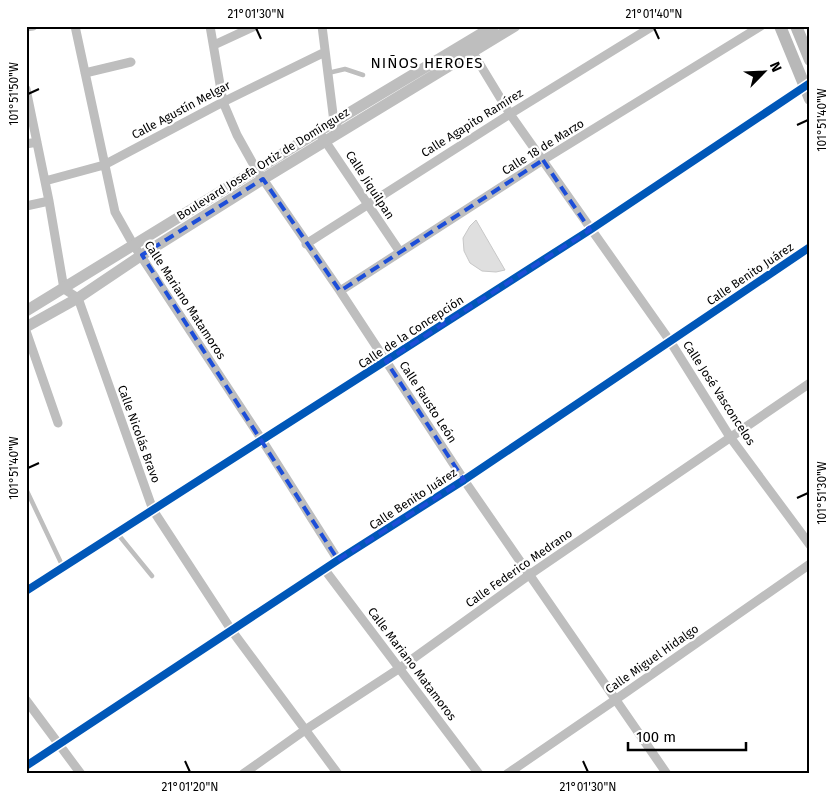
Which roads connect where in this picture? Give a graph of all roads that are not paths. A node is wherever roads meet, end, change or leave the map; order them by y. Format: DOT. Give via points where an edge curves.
graph roads {
  1 [pos="33,26"];
  2 [pos="75,26"];
  3 [pos="210,26"];
  4 [pos="255,26"];
  5 [pos="322,26"];
  6 [pos="494,26"];
  7 [pos="515,26"];
  8 [pos="653,26"];
  9 [pos="761,26"];
  10 [pos="780,26"];
  11 [pos="796,26"];
  12 [pos="26,27"];
  13 [pos="214,45"];
  14 [pos="470,48"];
  15 [pos="325,52"];
  16 [pos="810,60"];
  17 [pos="131,62"];
  18 [pos="85,73"];
  19 [pos="328,73"];
  20 [pos="363,74"];
  21 [pos="807,85"];
  22 [pos="26,89"];
  23 [pos="810,98"];
  24 [pos="223,102"];
  25 [pos="510,114"];
  26 [pos="334,122"];
  27 [pos="319,132"];
  28 [pos="341,132"];
  29 [pos="37,142"];
  30 [pos="326,142"];
  31 [pos="26,144"];
  32 [pos="544,160"];
  33 [pos="104,165"];
  34 [pos="256,169"];
  35 [pos="263,180"];
  36 [pos="45,182"];
  37 [pos="49,201"];
  38 [pos="366,204"];
  39 [pos="26,206"];
  40 [pos="590,230"];
  41 [pos="133,244"];
  42 [pos="306,244"];
  43 [pos="810,247"];
  44 [pos="400,252"];
  45 [pos="142,255"];
  46 [pos="64,289"];
  47 [pos="340,291"];
  48 [pos="78,298"];
  49 [pos="26,311"];
  50 [pos="26,329"];
  51 [pos="670,341"];
  52 [pos="386,361"];
  53 [pos="810,383"];
  54 [pos="58,423"];
  55 [pos="730,437"];
  56 [pos="262,440"];
  57 [pos="464,480"];
  58 [pos="26,489"];
  59 [pos="153,510"];
  60 [pos="117,533"];
  61 [pos="810,545"];
  62 [pos="338,560"];
  63 [pos="810,564"];
  64 [pos="63,568"];
  65 [pos="325,570"];
  66 [pos="529,575"];
  67 [pos="152,576"];
  68 [pos="26,591"];
  69 [pos="232,631"];
  70 [pos="400,668"];
  71 [pos="26,700"];
  72 [pos="615,700"];
  73 [pos="305,730"];
  74 [pos="59,744"];
  75 [pos="26,766"];
  76 [pos="82,774"];
  77 [pos="243,774"];
  78 [pos="338,774"];
  79 [pos="479,774"];
  80 [pos="507,774"];
  81 [pos="667,774"];
  1 -- 12 [label="street"];
  2 -- 18 [label="street, Calle Mariano Matamoros"];
  3 -- 13 [label="street, Calle Fausto León"];
  4 -- 13 [label="street"];
  5 -- 15 [label="street"];
  6 -- 14 [label="street, Boulevard Josefa Ortiz de Domínguez"];
  7 -- 14 [label="street, Boulevard Josefa Ortiz de Domínguez"];
  8 -- 25 [label="street, Calle Agapito Ramírez"];
  9 -- 32 [label="street, Calle 18 de Marzo"];
  10 -- 21 [label="main road"];
  11 -- 16 [label="main road"];
  13 -- 24 [label="street, Calle Fausto León"];
  14 -- 25 [label="street, Calle José Vasconcelos"];
  14 -- 26 [label="street, Boulevard Josefa Ortiz de Domínguez"];
  14 -- 28 [label="street, Boulevard Josefa Ortiz de Domínguez"];
  15 -- 19 [label="street"];
  15 -- 24 [label="street, Calle Agustín Melgar"];
  17 -- 18 [label="street"];
  18 -- 33 [label="street, Calle Mariano Matamoros"];
  19 -- 20 [label="lane" via="345,69"];
  19 -- 26 [label="street"];
  21 -- 23 [label="main road"];
  21 -- 40 [label="street, Calle de la Concepción"];
  22 -- 29 [label="street"];
  24 -- 33 [label="street, Calle Agustín Melgar"];
  24 -- 34 [label="street, Calle Fausto León"];
  25 -- 32 [label="street, Calle José Vasconcelos"];
  25 -- 38 [label="street, Calle Agapito Ramírez"];
  26 -- 27 [label="street, Boulevard Josefa Ortiz de Domínguez"];
  26 -- 28 [label="street"];
  27 -- 30 [label="street, Calle Jiquilpan"];
  27 -- 34 [label="street, Boulevard Josefa Ortiz de Domínguez"];
  28 -- 30 [label="street, Boulevard Josefa Ortiz de Domínguez"];
  29 -- 31 [label="street"];
  29 -- 36 [label="street"];
  30 -- 35 [label="street, Boulevard Josefa Ortiz de Domínguez"];
  30 -- 38 [label="street, Calle Jiquilpan"];
  32 -- 40 [label="street, Calle José Vasconcelos"];
  32 -- 44 [label="street, Calle 18 de Marzo"];
  33 -- 36 [label="street, Calle Agustín Melgar"];
  33 -- 41 [label="street, Calle Mariano Matamoros" via="115,212"];
  34 -- 35 [label="street, Calle Fausto León"];
  34 -- 41 [label="street, Boulevard Josefa Ortiz de Domínguez"];
  35 -- 42 [label="street, Calle Fausto León"];
  35 -- 45 [label="street, Boulevard Josefa Ortiz de Domínguez"];
  36 -- 37 [label="street"];
  37 -- 39 [label="street"];
  37 -- 46 [label="street"];
  38 -- 42 [label="street, Calle Agapito Ramírez"];
  38 -- 44 [label="street, Calle Jiquilpan"];
  40 -- 51 [label="street, Calle José Vasconcelos"];
  40 -- 52 [label="street, Calle de la Concepción"];
  41 -- 45 [label="street, Calle Mariano Matamoros"];
  41 -- 46 [label="street, Boulevard Josefa Ortiz de Domínguez"];
  42 -- 47 [label="street, Calle Fausto León"];
  43 -- 51 [label="street, Calle Benito Juárez"];
  44 -- 47 [label="street, Calle 18 de Marzo"];
  45 -- 48 [label="street, Boulevard Josefa Ortiz de Domínguez"];
  45 -- 56 [label="street, Calle Mariano Matamoros"];
  46 -- 48 [label="street"];
  46 -- 49 [label="street, Boulevard Josefa Ortiz de Domínguez"];
  47 -- 52 [label="street, Calle Fausto León"];
  48 -- 50 [label="street, Boulevard Josefa Ortiz de Domínguez"];
  48 -- 59 [label="street, Calle Nicolás Bravo"];
  50 -- 54 [label="street"];
  51 -- 55 [label="street, Calle José Vasconcelos"];
  51 -- 57 [label="street, Calle Benito Juárez"];
  52 -- 56 [label="street, Calle de la Concepción"];
  52 -- 57 [label="street, Calle Fausto León"];
  53 -- 55 [label="street, Calle Federico Medrano"];
  55 -- 61 [label="street, Calle José Vasconcelos"];
  55 -- 66 [label="street, Calle Federico Medrano"];
  56 -- 59 [label="street, Calle de la Concepción"];
  56 -- 62 [label="street, Calle Mariano Matamoros"];
  57 -- 62 [label="street, Calle Benito Juárez"];
  57 -- 66 [label="street, Calle Fausto León"];
  58 -- 64 [label="lane"];
  59 -- 60 [label="street, Calle de la Concepción"];
  59 -- 69 [label="street, Calle Nicolás Bravo"];
  60 -- 64 [label="street, Calle de la Concepción"];
  60 -- 67 [label="lane"];
  62 -- 65 [label="street, Calle Benito Juárez"];
  63 -- 72 [label="street, Calle Miguel Hidalgo"];
  64 -- 68 [label="street, Calle de la Concepción"];
  65 -- 69 [label="street, Calle Benito Juárez"];
  65 -- 70 [label="street, Calle Mariano Matamoros"];
  66 -- 70 [label="street, Calle Federico Medrano"];
  66 -- 72 [label="street, Calle Fausto León"];
  69 -- 73 [label="street, Calle Nicolás Bravo"];
  69 -- 74 [label="street, Calle Benito Juárez"];
  70 -- 73 [label="street, Calle Federico Medrano"];
  70 -- 79 [label="street, Calle Mariano Matamoros"];
  71 -- 74 [label="street"];
  72 -- 80 [label="street, Calle Miguel Hidalgo"];
  72 -- 81 [label="street, Calle Fausto León"];
  73 -- 77 [label="street, Calle Federico Medrano"];
  73 -- 78 [label="street, Calle Nicolás Bravo"];
  74 -- 75 [label="street, Calle Benito Juárez"];
  74 -- 76 [label="street"];
}
